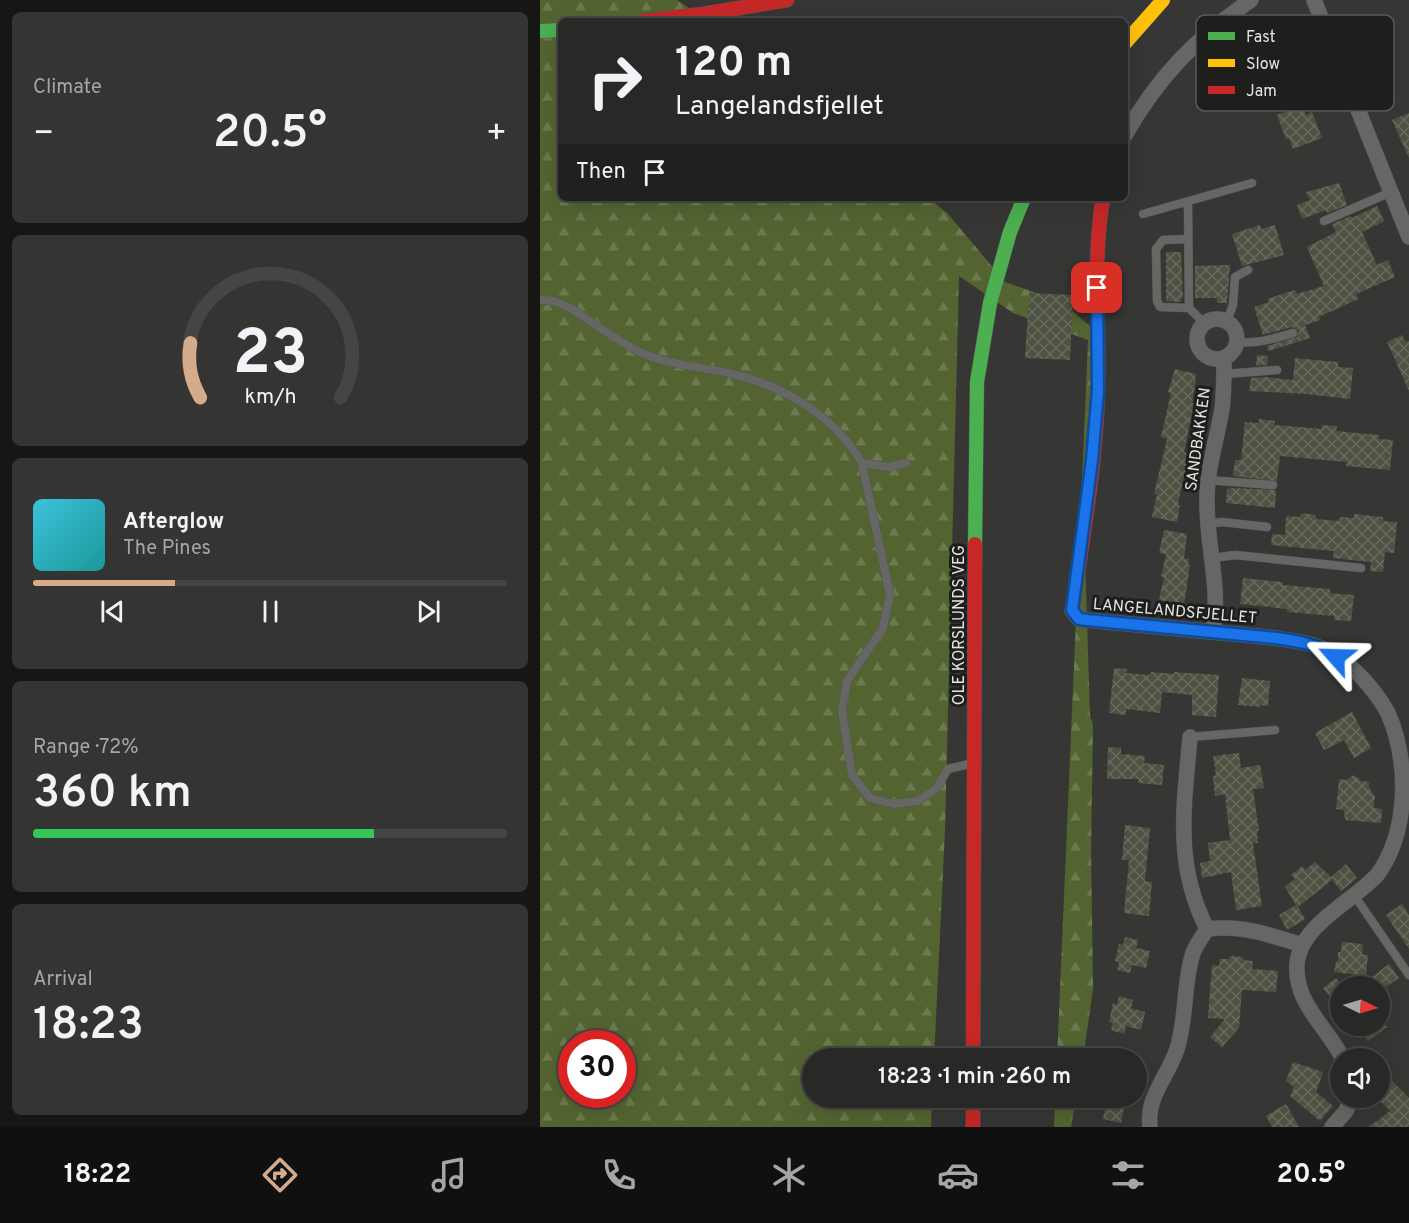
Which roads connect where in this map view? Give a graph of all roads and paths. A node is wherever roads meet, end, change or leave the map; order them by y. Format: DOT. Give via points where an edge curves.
graph roads {
  1 [pos="787,0"];
  2 [pos="1163,0"];
  3 [pos="1177,0"];
  4 [pos="1251,0"];
  5 [pos="1314,0"];
  6 [pos="1230,15"];
  7 [pos="1320,15"];
  8 [pos="669,18"];
  9 [pos="1148,18"];
  10 [pos="558,30"];
  11 [pos="540,31"];
  12 [pos="1128,40"];
  13 [pos="1196,42"];
  14 [pos="1359,111"];
  15 [pos="1128,130"];
  16 [pos="1252,183"];
  17 [pos="1391,192"];
  18 [pos="1023,201"];
  19 [pos="1102,201"];
  20 [pos="1188,202"];
  21 [pos="1143,214"];
  22 [pos="1324,221"];
  23 [pos="1409,237"];
  24 [pos="1187,238"];
  25 [pos="1248,270"];
  26 [pos="540,300"];
  27 [pos="1189,308"];
  28 [pos="1227,321"];
  29 [pos="1204,323"];
  30 [pos="1293,333"];
  31 [pos="1237,342"];
  32 [pos="1224,366"];
  33 [pos="1277,370"];
  34 [pos="862,463"];
  35 [pos="906,463"];
  36 [pos="1208,480"];
  37 [pos="1273,485"];
  38 [pos="1207,524"];
  39 [pos="1267,527"];
  40 [pos="1213,558"];
  41 [pos="1361,568"];
  42 [pos="1072,610"];
  43 [pos="1213,632"];
  44 [pos="1275,730"];
  45 [pos="1190,737"];
  46 [pos="974,762"];
  47 [pos="1354,895"];
  48 [pos="1207,929"];
  49 [pos="1302,945"];
  50 [pos="1409,975"];
  51 [pos="973,1048"];
  52 [pos="1335,1048"];
  53 [pos="973,1108"];
  54 [pos="1347,1108"];
  55 [pos="973,1127"];
  56 [pos="1150,1127"];
  57 [pos="1332,1127"];
  1 -- 8 [label="main road"];
  2 -- 9 [label="main road"];
  3 -- 9 [label="main road"];
  4 -- 6 [label="street"];
  5 -- 7 [label="street"];
  9 -- 12 [label="main road"];
  10 -- 11 [label="main road"];
  13 -- 15 [label="street" via="1148,98"];
  14 -- 17 [label="street"];
  16 -- 20 [label="lane"];
  17 -- 22 [label="lane"];
  17 -- 23 [label="street"];
  18 -- 46 [label="main road, OLE KORSLUNDS VEG" via="990,303 977,382"];
  19 -- 42 [label="main road, LANGELANDSFJELLET" via="1096,249 1098,390"];
  20 -- 21 [label="lane"];
  20 -- 24 [label="lane"];
  24 -- 27 [label="lane"];
  24 -- 27 [label="lane" via="1163,240 1156,249 1156,301 1160,307"];
  25 -- 28 [label="lane" via="1235,277 1233,305"];
  26 -- 34 [label="lane" via="572,308 645,354 731,374 790,395 834,427"];
  27 -- 29 [label="lane"];
  28 -- 29 [label="street" via="1215,318"];
  28 -- 31 [label="street" via="1236,330"];
  29 -- 32 [label="street" via="1197,337 1200,350"];
  30 -- 31 [label="lane" via="1253,344"];
  31 -- 32 [label="street"];
  32 -- 33 [label="lane"];
  32 -- 36 [label="street, SANDBAKKEN" via="1222,407"];
  34 -- 35 [label="lane" via="888,467"];
  34 -- 46 [label="lane" via="890,595 882,628 847,681 842,710 852,775 870,798 893,804 918,801 936,789 948,770"];
  36 -- 37 [label="lane"];
  36 -- 38 [label="street, SANDBAKKEN"];
  38 -- 39 [label="lane"];
  38 -- 40 [label="street, SANDBAKKEN"];
  40 -- 41 [label="lane" via="1235,555"];
  40 -- 43 [label="street, SANDBAKKEN"];
  42 -- 43 [label="street, LANGELANDSFJELLET" via="1079,619"];
  43 -- 47 [label="street, LANGELANDSFJELLET" via="1276,638 1325,650 1366,682 1397,729 1405,751 1408,814 1390,858"];
  44 -- 45 [label="lane"];
  45 -- 48 [label="street" via="1183,811 1184,855 1188,884"];
  46 -- 51 [label="main road, OLE KORSLUNDS VEG"];
  47 -- 49 [label="street, LANGELANDSFJELLET" via="1317,926"];
  47 -- 50 [label="lane"];
  48 -- 49 [label="street" via="1247,928"];
  48 -- 56 [label="street" via="1188,971 1184,1021 1177,1049 1150,1107"];
  49 -- 52 [label="street" via="1298,981 1303,999"];
  53 -- 55 [label="main road"];
  54 -- 57 [label="street"];
}
